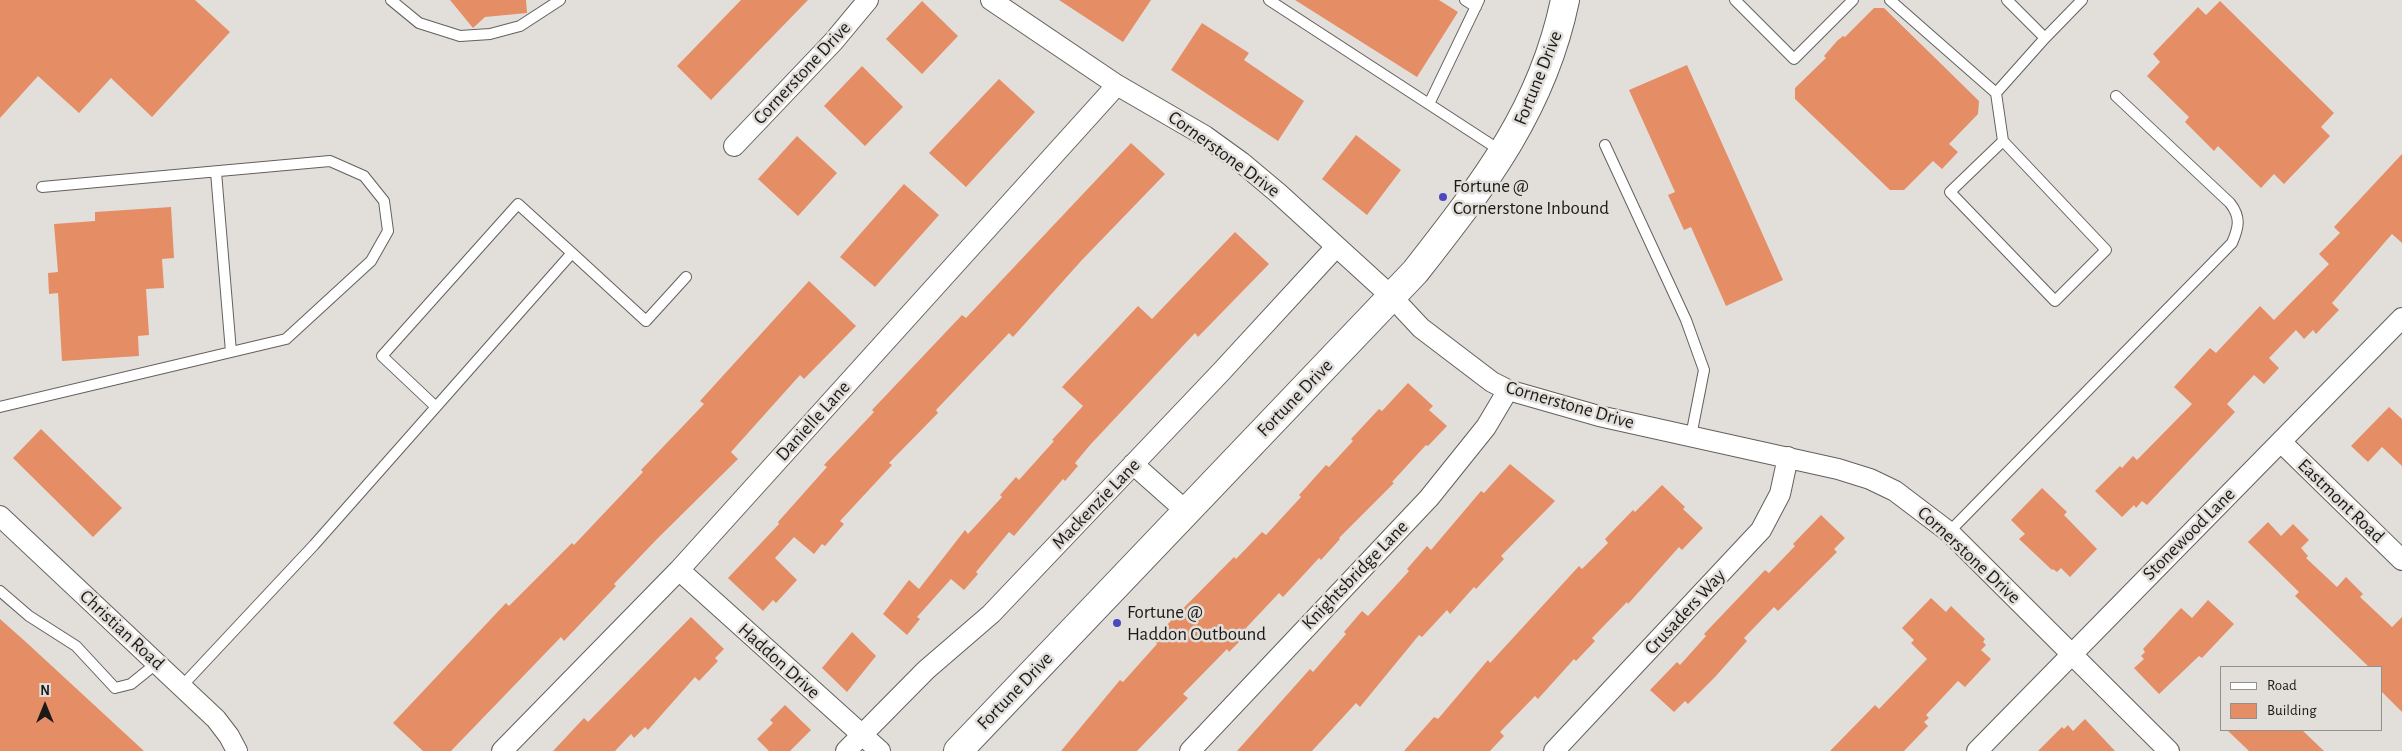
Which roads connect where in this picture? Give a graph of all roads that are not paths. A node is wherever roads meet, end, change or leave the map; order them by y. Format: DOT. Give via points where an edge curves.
graph roads {
  1 [pos="391,0"];
  2 [pos="560,0"];
  3 [pos="868,0"];
  4 [pos="991,0"];
  5 [pos="1269,0"];
  6 [pos="1465,0"];
  7 [pos="1565,0"];
  8 [pos="1735,0"];
  9 [pos="1853,0"];
  10 [pos="1890,0"];
  11 [pos="2007,0"];
  12 [pos="2082,0"];
  13 [pos="1478,4"];
  14 [pos="2045,38"];
  15 [pos="1118,84"];
  16 [pos="1996,93"];
  17 [pos="2116,96"];
  18 [pos="1429,104"];
  19 [pos="2003,141"];
  20 [pos="1605,145"];
  21 [pos="734,146"];
  22 [pos="1504,153"];
  23 [pos="216,172"];
  24 [pos="42,187"];
  25 [pos="1336,247"];
  26 [pos="572,253"];
  27 [pos="686,278"];
  28 [pos="1392,297"];
  29 [pos="2402,318"];
  30 [pos="231,352"];
  31 [pos="1508,390"];
  32 [pos="0,407"];
  33 [pos="436,407"];
  34 [pos="1691,436"];
  35 [pos="2281,442"];
  36 [pos="1788,457"];
  37 [pos="1133,464"];
  38 [pos="1187,512"];
  39 [pos="0,516"];
  40 [pos="1949,532"];
  41 [pos="2402,560"];
  42 [pos="678,570"];
  43 [pos="0,591"];
  44 [pos="2071,654"];
  45 [pos="157,663"];
  46 [pos="182,686"];
  47 [pos="861,734"];
  48 [pos="236,751"];
  49 [pos="502,751"];
  50 [pos="846,751"];
  51 [pos="880,751"];
  52 [pos="958,751"];
  53 [pos="1190,751"];
  54 [pos="1554,751"];
  55 [pos="1977,751"];
  56 [pos="2169,751"];
  1 -- 2 [label="lane" via="419,23 460,36 490,34 520,26"];
  3 -- 21 [label="street, Cornerstone Drive" via="833,42"];
  4 -- 15 [label="street, Cornerstone Drive"];
  5 -- 18 [label="lane"];
  6 -- 13 [label="lane"];
  7 -- 22 [label="street, Fortune Drive" via="1552,50"];
  8 -- 9 [label="lane" via="1794,59"];
  10 -- 16 [label="lane"];
  11 -- 14 [label="lane"];
  12 -- 14 [label="lane"];
  13 -- 18 [label="lane"];
  14 -- 16 [label="lane"];
  15 -- 25 [label="street, Cornerstone Drive" via="1198,131 1241,162"];
  15 -- 42 [label="street, Danielle Lane"];
  16 -- 19 [label="lane"];
  17 -- 40 [label="lane" via="2230,203 2238,213 2239,228 2232,243"];
  18 -- 22 [label="lane"];
  19 -- 19 [label="lane" via="1950,192 2055,301 2106,250"];
  20 -- 34 [label="lane" via="1686,320 1704,370"];
  22 -- 28 [label="street, Fortune Drive" via="1464,209"];
  23 -- 24 [label="lane"];
  23 -- 30 [label="lane"];
  23 -- 30 [label="lane" via="330,161 364,176 384,201 388,231 372,261 286,339"];
  25 -- 28 [label="street, Cornerstone Drive"];
  25 -- 37 [label="street, Mackenzie Lane"];
  26 -- 27 [label="lane" via="646,321"];
  26 -- 33 [label="lane"];
  26 -- 33 [label="lane" via="518,204 382,356"];
  28 -- 31 [label="street, Cornerstone Drive" via="1422,328 1462,361"];
  28 -- 38 [label="street, Fortune Drive"];
  29 -- 35 [label="street, Stonewood Lane"];
  30 -- 32 [label="lane"];
  31 -- 34 [label="street, Cornerstone Drive" via="1570,409"];
  31 -- 53 [label="street, Knightsbridge Lane" via="1475,441 1429,498"];
  33 -- 46 [label="lane" via="314,545"];
  34 -- 36 [label="street, Cornerstone Drive"];
  35 -- 41 [label="street, Eastmont Road"];
  35 -- 44 [label="street, Stonewood Lane"];
  36 -- 40 [label="street, Cornerstone Drive" via="1870,479 1910,501"];
  36 -- 54 [label="street, Crusaders Way" via="1780,494 1761,530"];
  37 -- 38 [label="street"];
  37 -- 47 [label="street, Mackenzie Lane" via="991,614 926,670"];
  38 -- 52 [label="street, Fortune Drive"];
  39 -- 45 [label="street, Christian Road"];
  40 -- 44 [label="street, Cornerstone Drive"];
  42 -- 47 [label="street, Haddon Drive"];
  42 -- 49 [label="street, Danielle Lane"];
  43 -- 45 [label="lane" via="29,616 76,646 115,688 131,684"];
  44 -- 55 [label="street, Stonewood Lane"];
  44 -- 56 [label="street, Cornerstone Drive"];
  45 -- 46 [label="street, Christian Road"];
  46 -- 48 [label="street, Christian Road" via="216,719"];
  47 -- 50 [label="street, Mackenzie Lane"];
  47 -- 51 [label="street, Haddon Drive"];
}
